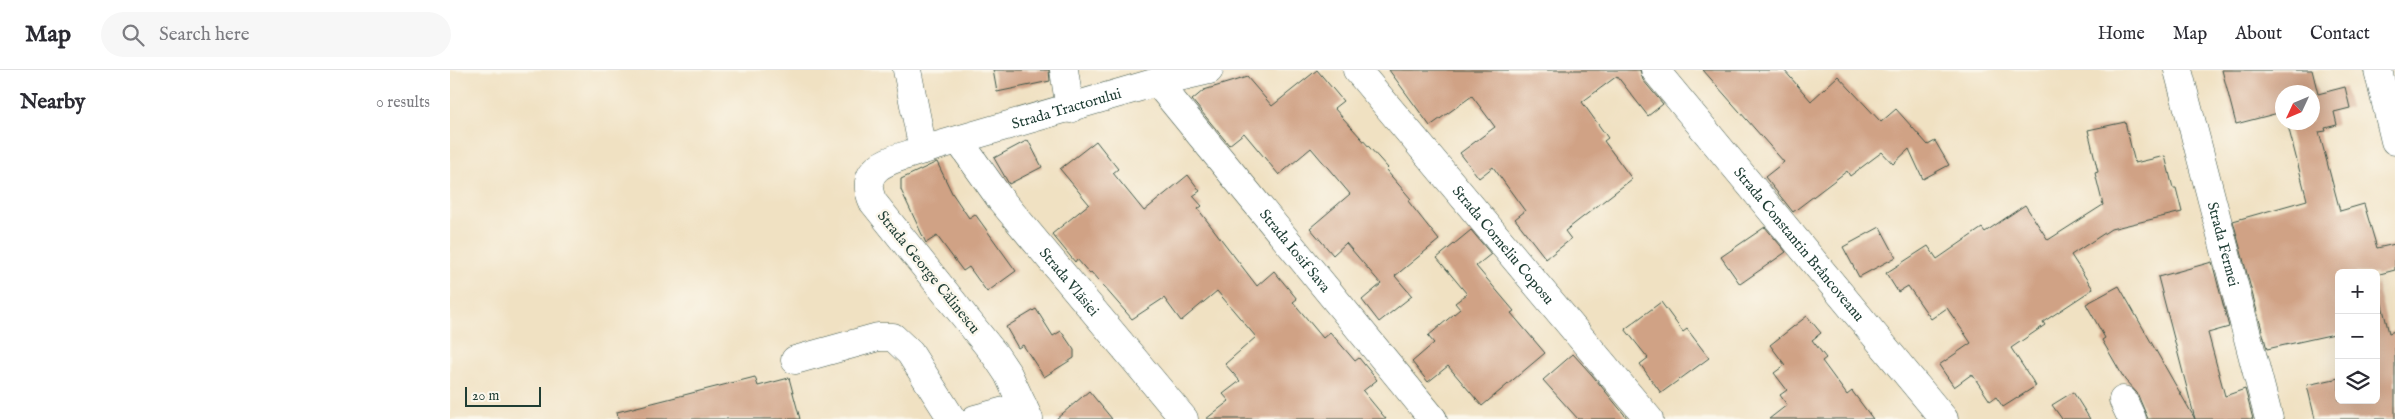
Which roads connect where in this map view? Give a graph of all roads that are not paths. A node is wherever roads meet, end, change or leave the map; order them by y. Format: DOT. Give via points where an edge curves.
graph roads {
  1 [pos="906,70"];
  2 [pos="1064,70"];
  3 [pos="1209,70"];
  4 [pos="1357,70"];
  5 [pos="1656,70"];
  6 [pos="2178,70"];
  7 [pos="2378,70"];
  8 [pos="1148,80"];
  9 [pos="1070,109"];
  10 [pos="959,141"];
  11 [pos="2395,141"];
  12 [pos="923,150"];
  13 [pos="795,360"];
  14 [pos="1026,413"];
  15 [pos="952,419"];
  16 [pos="975,419"];
  17 [pos="1184,419"];
  18 [pos="1433,419"];
  19 [pos="1649,419"];
  20 [pos="1944,419"];
  21 [pos="2269,419"];
  1 -- 12 [label="street"];
  2 -- 9 [label="street"];
  3 -- 8 [label="street, Strada Tractorului"];
  4 -- 19 [label="street, Strada Corneliu Coposu"];
  5 -- 20 [label="street, Strada Constantin Brâncoveanu"];
  6 -- 21 [label="street, Strada Fermei"];
  7 -- 11 [label="street"];
  8 -- 9 [label="street, Strada Tractorului"];
  8 -- 18 [label="street, Strada Iosif Sava"];
  9 -- 10 [label="street, Strada Tractorului"];
  10 -- 12 [label="street, Strada Tractorului"];
  10 -- 17 [label="street, Strada Vlăsiei" via="1001,200"];
  12 -- 14 [label="street, Strada George Călinescu" via="876,168 868,178 868,190 886,219 996,356"];
  13 -- 15 [label="street" via="878,337 893,337 910,353"];
  14 -- 16 [label="street"];
}
